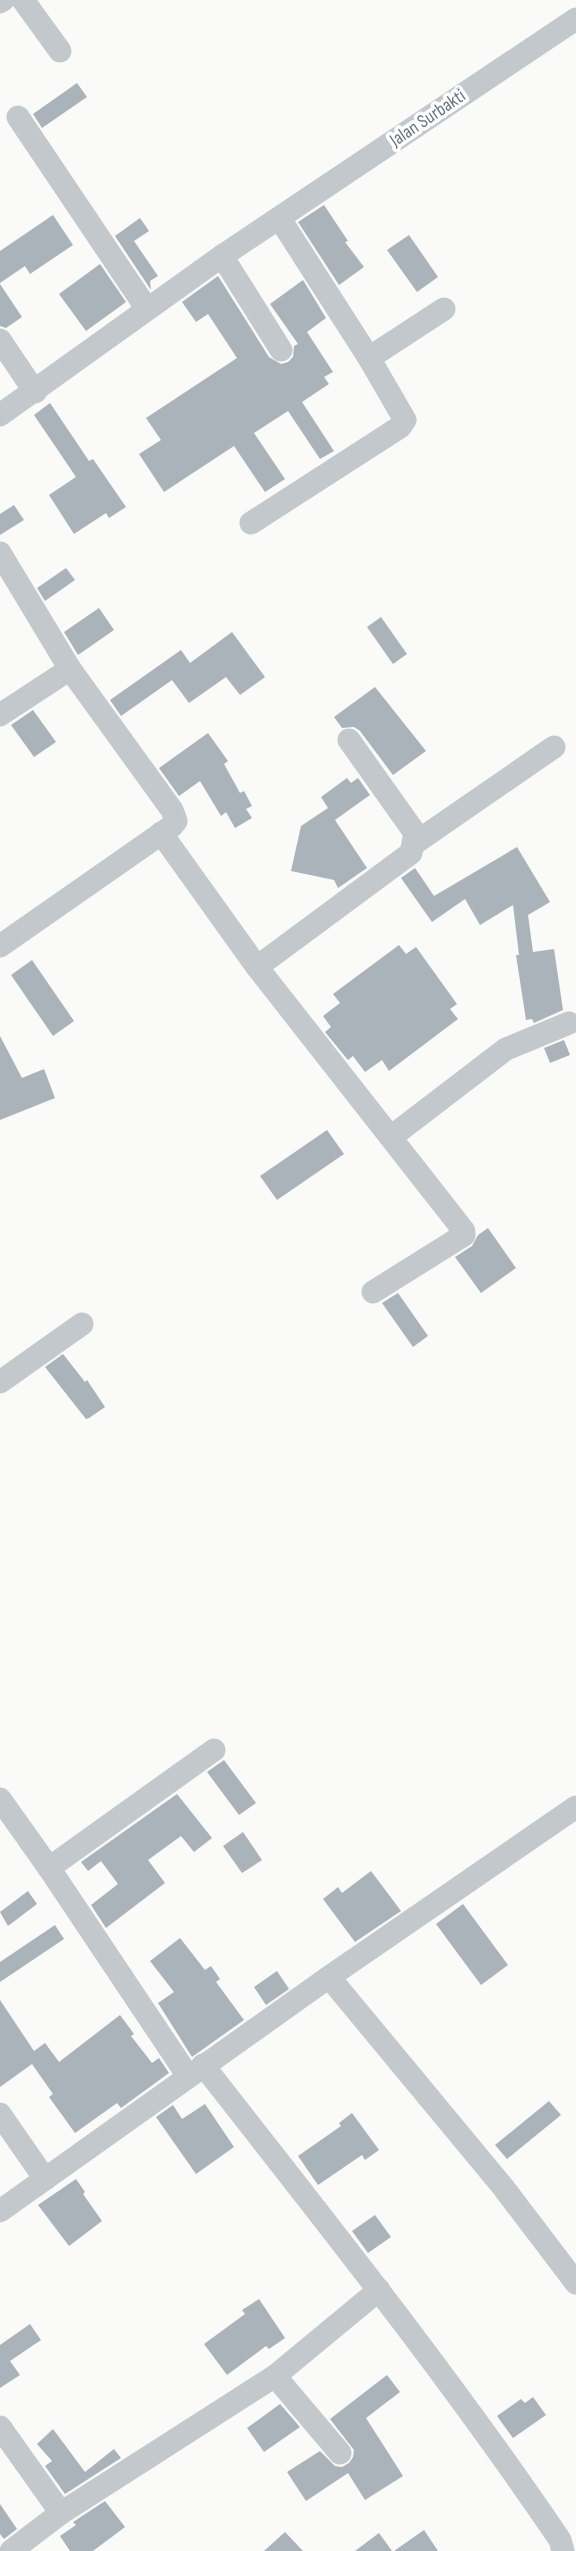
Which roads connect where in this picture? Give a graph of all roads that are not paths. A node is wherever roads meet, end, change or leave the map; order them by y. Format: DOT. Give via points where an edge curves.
graph roads {
  1 [pos="23,0"];
  2 [pos="576,19"];
  3 [pos="60,51"];
  4 [pos="18,117"];
  5 [pos="280,219"];
  6 [pos="222,256"];
  7 [pos="147,309"];
  8 [pos="444,309"];
  9 [pos="0,340"];
  10 [pos="281,350"];
  11 [pos="369,358"];
  12 [pos="35,392"];
  13 [pos="0,415"];
  14 [pos="251,523"];
  15 [pos="0,553"];
  16 [pos="70,669"];
  17 [pos="0,715"];
  18 [pos="349,740"];
  19 [pos="554,747"];
  20 [pos="161,833"];
  21 [pos="415,843"];
  22 [pos="0,946"];
  23 [pos="257,967"];
  24 [pos="569,1023"];
  25 [pos="391,1137"];
  26 [pos="373,1292"];
  27 [pos="82,1324"];
  28 [pos="0,1382"];
  29 [pos="214,1749"];
  30 [pos="0,1800"];
  31 [pos="576,1807"];
  32 [pos="49,1868"];
  33 [pos="329,1977"];
  34 [pos="195,2071"];
  35 [pos="0,2114"];
  36 [pos="45,2179"];
  37 [pos="0,2211"];
  38 [pos="576,2283"];
  39 [pos="379,2290"];
  40 [pos="275,2376"];
  41 [pos="0,2427"];
  42 [pos="340,2454"];
  43 [pos="61,2513"];
  44 [pos="11,2551"];
  45 [pos="563,2551"];
  1 -- 3 [label="street"];
  2 -- 5 [label="street, Jalan Surbakti"];
  4 -- 7 [label="street"];
  5 -- 6 [label="street, Jalan Surbakti"];
  5 -- 11 [label="street"];
  6 -- 7 [label="street, Jalan Surbakti"];
  6 -- 10 [label="street"];
  7 -- 12 [label="street, Jalan Surbakti"];
  8 -- 11 [label="street"];
  9 -- 12 [label="street"];
  11 -- 14 [label="street" via="404,423"];
  12 -- 13 [label="street, Jalan Surbakti"];
  15 -- 16 [label="street"];
  16 -- 17 [label="street"];
  16 -- 20 [label="street" via="172,810 176,821"];
  18 -- 21 [label="street" via="415,833"];
  19 -- 21 [label="street"];
  20 -- 22 [label="street"];
  20 -- 23 [label="street"];
  21 -- 23 [label="street" via="411,853 394,867"];
  23 -- 25 [label="street"];
  24 -- 25 [label="street" via="506,1049"];
  25 -- 26 [label="street" via="464,1233"];
  27 -- 28 [label="street"];
  29 -- 32 [label="street"];
  30 -- 32 [label="street"];
  31 -- 33 [label="street"];
  32 -- 34 [label="street"];
  33 -- 34 [label="street"];
  33 -- 38 [label="street"];
  34 -- 36 [label="street"];
  34 -- 39 [label="street"];
  35 -- 36 [label="street"];
  36 -- 37 [label="street"];
  39 -- 40 [label="street"];
  39 -- 45 [label="street" via="515,2475"];
  40 -- 42 [label="street"];
  40 -- 43 [label="street"];
  41 -- 43 [label="street"];
  43 -- 44 [label="street"];
}
